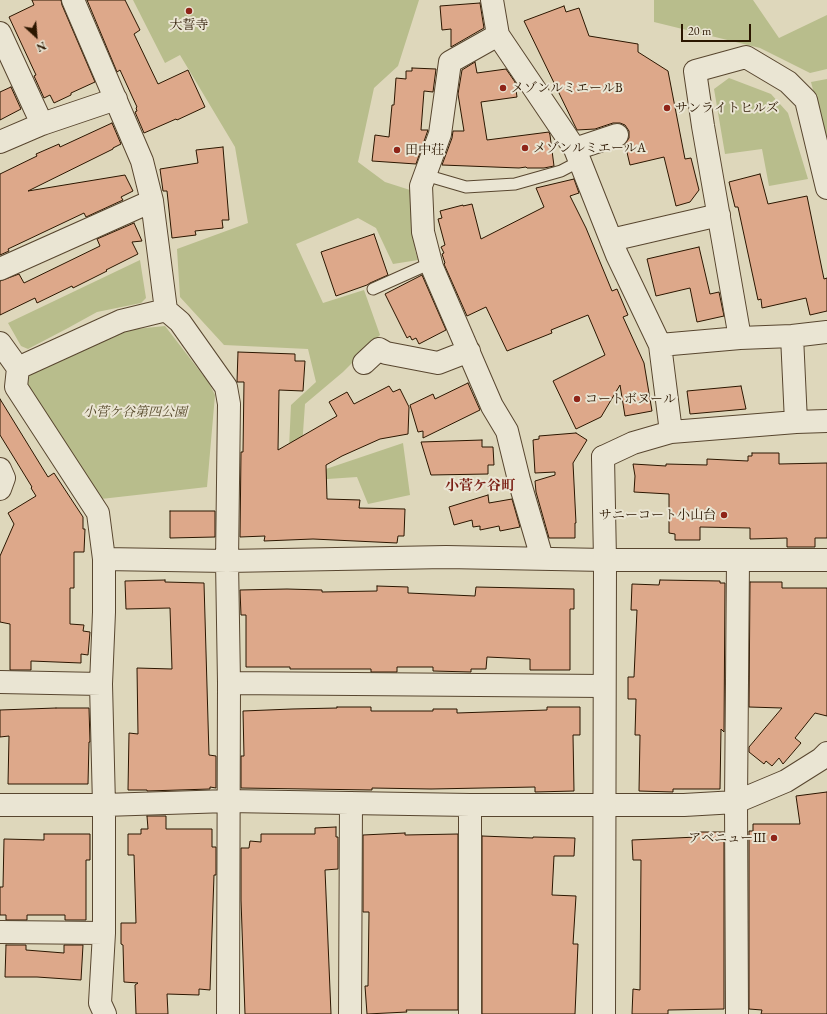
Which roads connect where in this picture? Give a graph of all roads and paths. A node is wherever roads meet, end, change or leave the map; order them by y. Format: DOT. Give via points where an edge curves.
graph roads {
  1 [pos="73,0"];
  2 [pos="492,0"];
  3 [pos="0,33"];
  4 [pos="498,36"];
  5 [pos="116,99"];
  6 [pos="42,124"];
  7 [pos="617,136"];
  8 [pos="0,142"];
  9 [pos="578,155"];
  10 [pos="425,175"];
  11 [pos="827,188"];
  12 [pos="152,201"];
  13 [pos="719,215"];
  14 [pos="611,240"];
  15 [pos="430,263"];
  16 [pos="0,269"];
  17 [pos="373,289"];
  18 [pos="166,310"];
  19 [pos="827,332"];
  20 [pos="792,336"];
  21 [pos="740,338"];
  22 [pos="0,343"];
  23 [pos="660,345"];
  24 [pos="469,351"];
  25 [pos="364,364"];
  26 [pos="18,368"];
  27 [pos="827,421"];
  28 [pos="796,422"];
  29 [pos="671,432"];
  30 [pos="0,469"];
  31 [pos="0,489"];
  32 [pos="542,558"];
  33 [pos="104,559"];
  34 [pos="605,560"];
  35 [pos="738,560"];
  36 [pos="827,560"];
  37 [pos="227,561"];
  38 [pos="0,682"];
  39 [pos="229,683"];
  40 [pos="100,684"];
  41 [pos="604,686"];
  42 [pos="827,752"];
  43 [pos="228,801"];
  44 [pos="736,802"];
  45 [pos="0,804"];
  46 [pos="351,804"];
  47 [pos="104,805"];
  48 [pos="605,805"];
  49 [pos="470,806"];
  50 [pos="0,932"];
  51 [pos="104,933"];
  52 [pos="105,1014"];
  53 [pos="228,1014"];
  54 [pos="350,1014"];
  55 [pos="470,1014"];
  56 [pos="604,1014"];
  57 [pos="738,1014"];
  1 -- 5 [label="street"];
  2 -- 4 [label="street"];
  3 -- 6 [label="street"];
  4 -- 9 [label="street"];
  4 -- 10 [label="street" via="450,62 440,134"];
  5 -- 6 [label="street"];
  5 -- 12 [label="street" via="142,161"];
  6 -- 8 [label="street"];
  7 -- 9 [label="street"];
  9 -- 10 [label="lane" via="561,171 515,184 466,187"];
  9 -- 14 [label="street"];
  10 -- 15 [label="street" via="421,186 423,232"];
  11 -- 13 [label="street" via="806,100 788,82 746,57 695,71"];
  12 -- 16 [label="street"];
  12 -- 18 [label="street"];
  13 -- 14 [label="street"];
  13 -- 21 [label="street"];
  14 -- 23 [label="street"];
  15 -- 17 [label="lane"];
  15 -- 24 [label="street"];
  18 -- 26 [label="street" via="121,321"];
  18 -- 37 [label="street" via="180,322 226,387 229,404"];
  19 -- 20 [label="street"];
  20 -- 21 [label="street"];
  20 -- 28 [label="street"];
  21 -- 23 [label="street"];
  22 -- 26 [label="street"];
  23 -- 29 [label="street"];
  24 -- 25 [label="street" via="438,363 386,353 379,349"];
  24 -- 32 [label="street" via="492,406 507,431"];
  26 -- 33 [label="street" via="16,387 98,513"];
  27 -- 28 [label="street"];
  28 -- 29 [label="street"];
  29 -- 34 [label="street" via="633,443 603,457"];
  30 -- 31 [label="street" via="4,478"];
  32 -- 34 [label="street"];
  32 -- 37 [label="street"];
  33 -- 37 [label="street"];
  33 -- 40 [label="street"];
  34 -- 35 [label="street"];
  34 -- 41 [label="street"];
  35 -- 36 [label="street"];
  35 -- 44 [label="street"];
  37 -- 39 [label="street"];
  38 -- 40 [label="street"];
  39 -- 41 [label="street"];
  39 -- 43 [label="street"];
  40 -- 47 [label="street"];
  41 -- 48 [label="street"];
  42 -- 44 [label="street" via="821,759 786,781"];
  43 -- 46 [label="street"];
  43 -- 47 [label="street"];
  43 -- 53 [label="street"];
  44 -- 48 [label="street"];
  44 -- 57 [label="street"];
  45 -- 47 [label="street"];
  46 -- 49 [label="street"];
  46 -- 54 [label="street"];
  47 -- 51 [label="street"];
  48 -- 49 [label="street"];
  48 -- 56 [label="street"];
  49 -- 55 [label="street"];
  50 -- 51 [label="street"];
  51 -- 52 [label="street" via="100,1004"];
}
